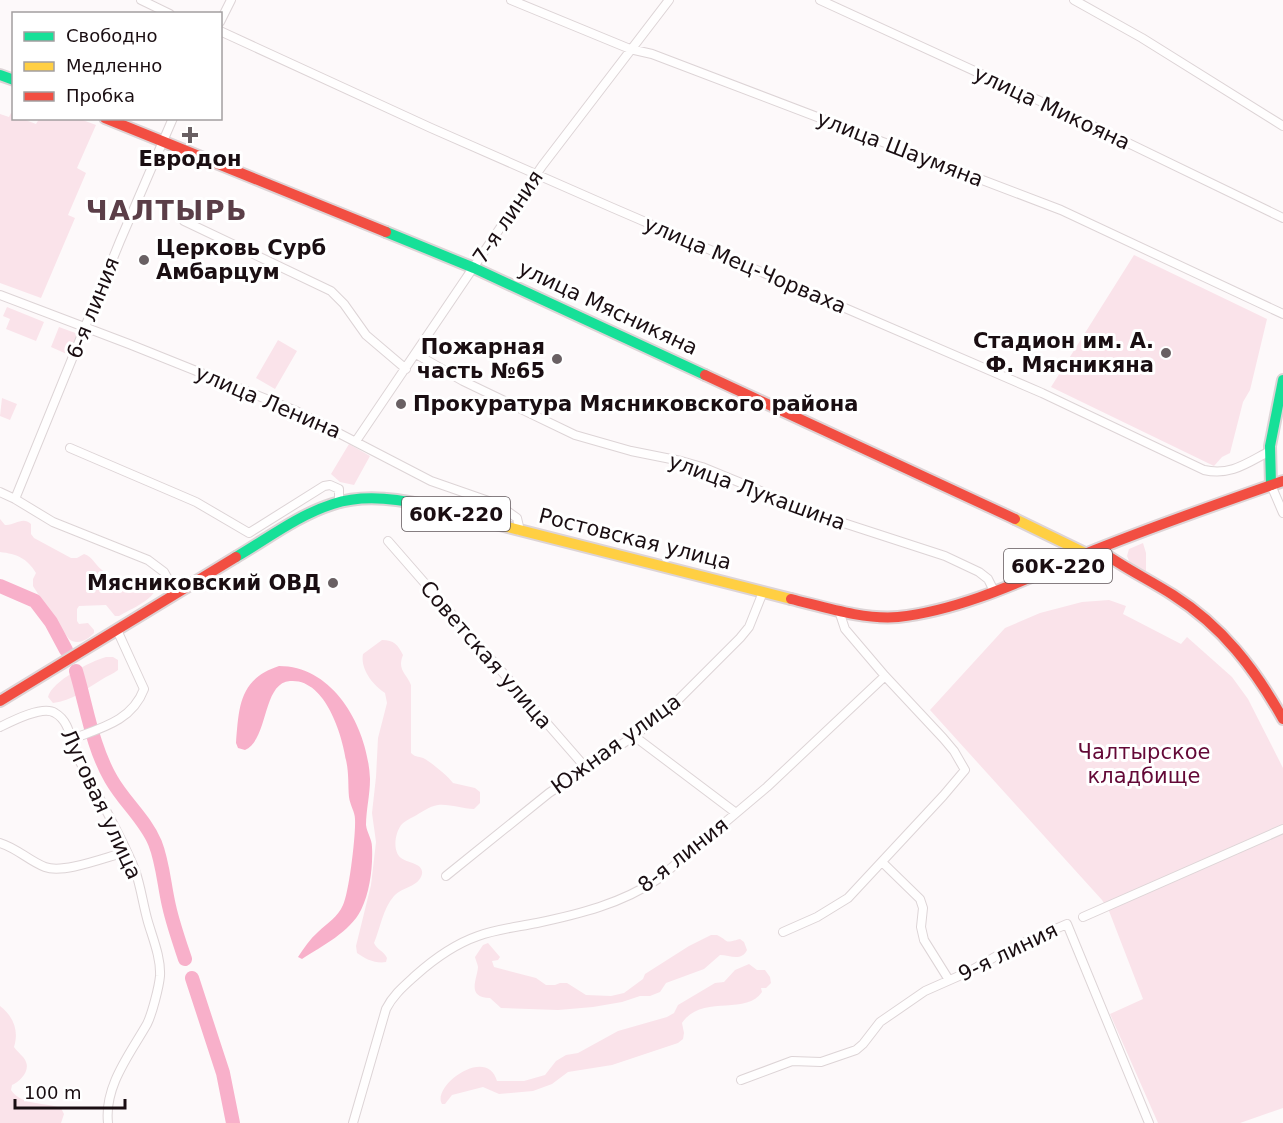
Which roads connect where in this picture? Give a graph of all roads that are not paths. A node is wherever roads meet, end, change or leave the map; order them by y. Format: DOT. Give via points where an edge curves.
graph roads {
  1 [pos="141,0"];
  2 [pos="231,0"];
  3 [pos="511,0"];
  4 [pos="669,0"];
  5 [pos="820,0"];
  6 [pos="1074,0"];
  7 [pos="166,12"];
  8 [pos="222,18"];
  9 [pos="222,32"];
  10 [pos="630,49"];
  11 [pos="110,120"];
  12 [pos="172,120"];
  13 [pos="1283,126"];
  14 [pos="162,142"];
  15 [pos="537,174"];
  16 [pos="1283,218"];
  17 [pos="184,221"];
  18 [pos="474,268"];
  19 [pos="1,296"];
  20 [pos="1283,314"];
  21 [pos="84,328"];
  22 [pos="416,354"];
  23 [pos="406,369"];
  24 [pos="1283,380"];
  25 [pos="356,441"];
  26 [pos="70,448"];
  27 [pos="1270,451"];
  28 [pos="1283,481"];
  29 [pos="1271,485"];
  30 [pos="0,492"];
  31 [pos="15,499"];
  32 [pos="339,500"];
  33 [pos="1283,513"];
  34 [pos="520,531"];
  35 [pos="388,541"];
  36 [pos="1098,549"];
  37 [pos="1086,554"];
  38 [pos="994,591"];
  39 [pos="763,592"];
  40 [pos="176,593"];
  41 [pos="839,611"];
  42 [pos="117,630"];
  43 [pos="885,676"];
  44 [pos="0,701"];
  45 [pos="1283,719"];
  46 [pos="0,727"];
  47 [pos="634,736"];
  48 [pos="72,739"];
  49 [pos="586,768"];
  50 [pos="736,813"];
  51 [pos="1283,829"];
  52 [pos="0,843"];
  53 [pos="126,852"];
  54 [pos="882,862"];
  55 [pos="446,876"];
  56 [pos="1083,916"];
  57 [pos="783,932"];
  58 [pos="949,980"];
  59 [pos="741,1080"];
  60 [pos="108,1123"];
  61 [pos="353,1123"];
  62 [pos="1149,1123"];
  1 -- 7 [label="street"];
  2 -- 8 [label="street"];
  3 -- 10 [label="street, улица Шаумяна"];
  4 -- 10 [label="street, 7-я линия"];
  5 -- 16 [label="street, улица Микояна"];
  6 -- 13 [label="street"];
  9 -- 15 [label="street, улица Мец-Чорваха"];
  10 -- 15 [label="street, 7-я линия"];
  10 -- 20 [label="street, улица Шаумяна" via="652,54 1061,210"];
  11 -- 14 [label="street, улица Мясникяна"];
  12 -- 14 [label="street, 6-я линия"];
  14 -- 18 [label="street, улица Мясникяна"];
  14 -- 21 [label="street, 6-я линия"];
  15 -- 18 [label="street, 7-я линия"];
  15 -- 27 [label="street, улица Мец-Чорваха" via="1042,393 1204,470 1233,470"];
  17 -- 23 [label="street" via="331,291 366,335"];
  18 -- 22 [label="street, 7-я линия"];
  18 -- 37 [label="street, улица Мясникяна"];
  19 -- 21 [label="street, улица Ленина"];
  21 -- 25 [label="street, улица Ленина" via="234,385"];
  21 -- 31 [label="street, 6-я линия"];
  22 -- 23 [label="street, 7-я линия"];
  22 -- 38 [label="street, улица Лукашина" via="575,435 702,467 819,515 945,556 980,572"];
  23 -- 25 [label="street, 7-я линия"];
  24 -- 27 [label="street"];
  25 -- 34 [label="street, улица Ленина" via="431,481 497,504 517,518"];
  26 -- 32 [label="street" via="196,502 249,533 324,486 339,489"];
  27 -- 29 [label="street"];
  28 -- 29 [label="street, Ростовская улица / 60К-220"];
  29 -- 33 [label="street"];
  29 -- 36 [label="street, Ростовская улица / 60К-220"];
  30 -- 31 [label="street"];
  31 -- 40 [label="street" via="53,522 148,560 164,572"];
  32 -- 34 [label="street, Ростовская улица / 60К-220" via="401,502"];
  32 -- 40 [label="street, Ростовская улица / 60К-220" via="302,516"];
  34 -- 39 [label="street, Ростовская улица / 60К-220"];
  35 -- 49 [label="street, Советская улица"];
  36 -- 37 [label="street, Ростовская улица / 60К-220"];
  36 -- 45 [label="street" via="1216,627 1258,675"];
  37 -- 38 [label="street, Ростовская улица / 60К-220"];
  38 -- 41 [label="street, Ростовская улица / 60К-220" via="913,615 882,617"];
  39 -- 41 [label="street, Ростовская улица / 60К-220"];
  39 -- 47 [label="street, Южная улица" via="749,627 728,651 675,703"];
  40 -- 42 [label="street, Ростовская улица / 60К-220"];
  41 -- 43 [label="street" via="845,629"];
  42 -- 44 [label="street, Ростовская улица / 60К-220"];
  42 -- 48 [label="street" via="144,689 132,711 124,717"];
  43 -- 50 [label="street, 8-я линия"];
  43 -- 54 [label="street" via="943,738 965,770"];
  46 -- 48 [label="street, Луговая улица" via="33,713 51,711 61,717"];
  47 -- 49 [label="street, Южная улица"];
  47 -- 50 [label="street"];
  48 -- 53 [label="street, Луговая улица" via="76,756"];
  49 -- 55 [label="street, Южная улица" via="516,818"];
  50 -- 61 [label="street, 8-я линия" via="658,879 630,896 586,911 477,936 450,950 410,980 386,1010"];
  51 -- 56 [label="street"];
  52 -- 53 [label="street" via="53,869"];
  53 -- 60 [label="street, Луговая улица" via="138,882 160,976 148,1022 111,1092"];
  54 -- 57 [label="street" via="848,898"];
  54 -- 58 [label="street, 9-я линия" via="920,899 922,934"];
  58 -- 59 [label="street, 9-я линия" via="886,1016 856,1050 821,1062 792,1061"];
  58 -- 62 [label="street, 9-я линия" via="1067,924"];
}
